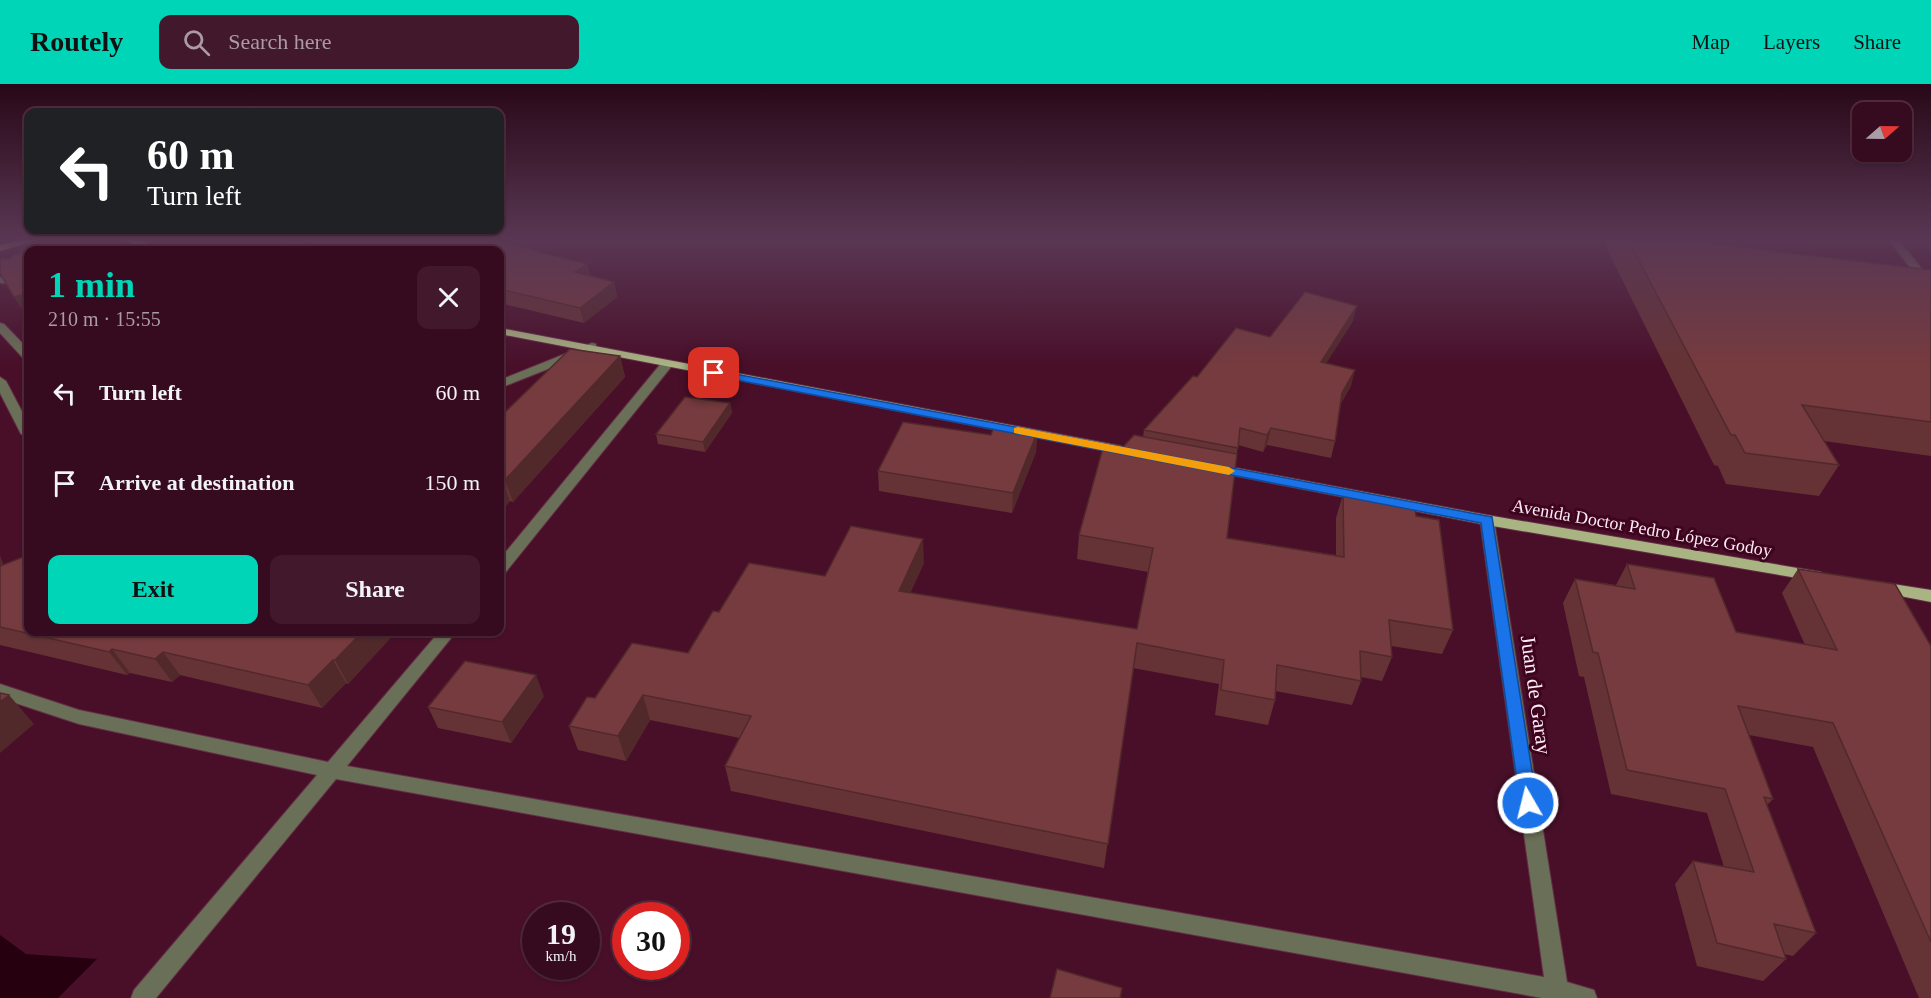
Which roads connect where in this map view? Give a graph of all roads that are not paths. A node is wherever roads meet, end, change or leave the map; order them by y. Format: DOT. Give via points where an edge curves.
graph roads {
  1 [pos="0,326"];
  2 [pos="504,332"];
  3 [pos="592,347"];
  4 [pos="24,352"];
  5 [pos="667,364"];
  6 [pos="0,381"];
  7 [pos="504,382"];
  8 [pos="24,426"];
  9 [pos="1136,453"];
  10 [pos="1206,467"];
  11 [pos="1488,520"];
  12 [pos="504,564"];
  13 [pos="1826,578"];
  14 [pos="1861,584"];
  15 [pos="1931,596"];
  16 [pos="445,636"];
  17 [pos="0,691"];
  18 [pos="333,771"];
  19 [pos="1557,990"];
  20 [pos="148,991"];
  21 [pos="1586,998"];
  1 -- 4 [label="street"];
  2 -- 3 [label="main road"];
  3 -- 5 [label="main road"];
  3 -- 7 [label="street"];
  5 -- 9 [label="main road"];
  5 -- 12 [label="street"];
  6 -- 8 [label="street"];
  10 -- 11 [label="main road, Avenida Doctor Pedro López Godoy"];
  11 -- 13 [label="main road, Avenida Doctor Pedro López Godoy"];
  11 -- 19 [label="street, Juan de Garay"];
  14 -- 15 [label="main road"];
  16 -- 18 [label="street"];
  17 -- 18 [label="street" via="79,717"];
  18 -- 19 [label="street"];
  18 -- 20 [label="street"];
  19 -- 21 [label="street"];
}
